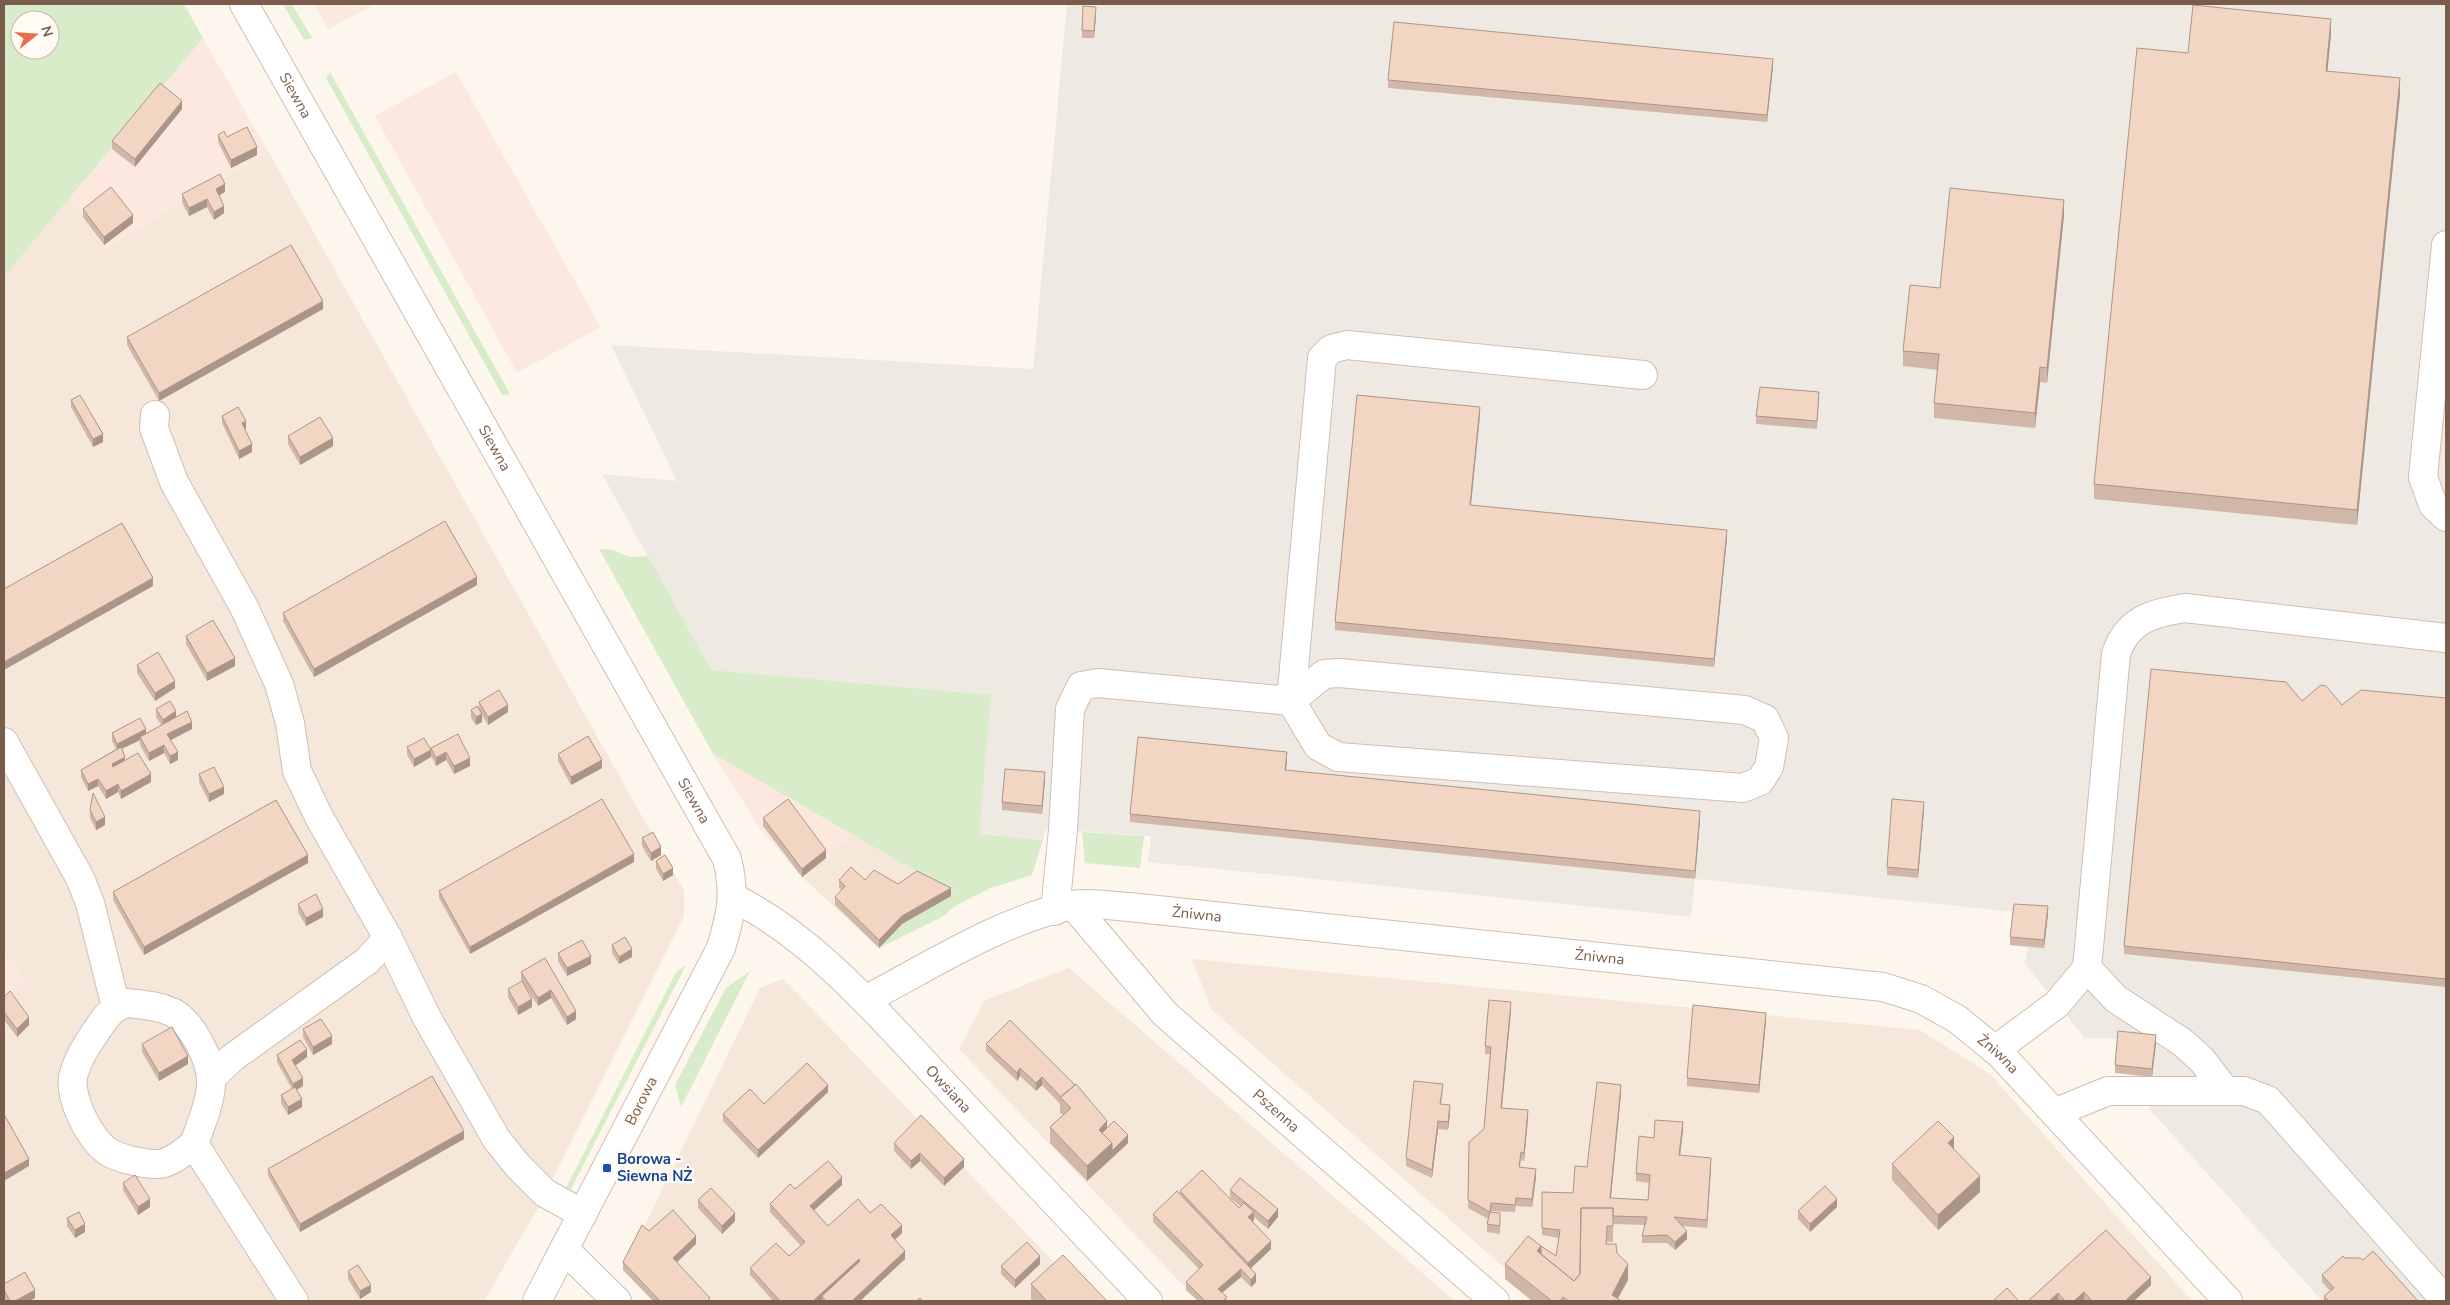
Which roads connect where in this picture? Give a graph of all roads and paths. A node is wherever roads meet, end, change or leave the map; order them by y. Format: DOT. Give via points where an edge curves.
graph roads {
  1 [pos="244,4"];
  2 [pos="2446,245"];
  3 [pos="1643,376"];
  4 [pos="156,415"];
  5 [pos="2446,517"];
  6 [pos="2446,638"];
  7 [pos="1292,701"];
  8 [pos="4,742"];
  9 [pos="732,897"];
  10 [pos="1064,908"];
  11 [pos="388,938"];
  12 [pos="2087,968"];
  13 [pos="865,1000"];
  14 [pos="116,1006"];
  15 [pos="1995,1050"];
  16 [pos="211,1078"];
  17 [pos="2225,1090"];
  18 [pos="2054,1113"];
  19 [pos="194,1144"];
  20 [pos="583,1214"];
  21 [pos="564,1250"];
  22 [pos="294,1301"];
  23 [pos="537,1301"];
  24 [pos="618,1301"];
  25 [pos="1148,1301"];
  26 [pos="1495,1301"];
  27 [pos="2228,1301"];
  28 [pos="2446,1301"];
  1 -- 9 [label="street, Siewna" via="727,859"];
  2 -- 5 [label="street" via="2423,477 2433,505"];
  3 -- 7 [label="street" via="1348,345 1331,350 1322,358"];
  4 -- 11 [label="street" via="154,428 174,482 244,607 279,684 290,723 296,770"];
  6 -- 12 [label="street" via="2185,608 2146,618 2122,637 2116,654"];
  7 -- 7 [label="street" via="1318,746 1338,757 1743,788 1760,781 1769,768 1774,738 1765,719 1745,710 1339,673 1324,674"];
  7 -- 10 [label="street" via="1098,683 1080,686 1070,708 1063,830"];
  8 -- 14 [label="street" via="80,878 90,903"];
  9 -- 13 [label="street, Owsiana" via="797,938"];
  9 -- 20 [label="street, Borowa" via="721,948"];
  10 -- 13 [label="street, Żniwna" via="1013,925 946,956"];
  10 -- 15 [label="street, Żniwna" via="1129,907 1883,988 1921,999 1957,1019"];
  10 -- 26 [label="street, Pszenna" via="1165,1014"];
  11 -- 16 [label="street" via="367,961 232,1058"];
  11 -- 20 [label="street" via="427,1018 498,1140 545,1193"];
  12 -- 15 [label="street" via="2057,1004"];
  12 -- 17 [label="street" via="2116,999 2182,1042 2202,1060"];
  13 -- 25 [label="street, Owsiana"];
  14 -- 16 [label="street" via="147,1004 174,1013 197,1037 208,1061"];
  14 -- 19 [label="street" via="90,1040 73,1074 75,1098 86,1128 107,1151 160,1164"];
  15 -- 18 [label="street, Żniwna"];
  16 -- 19 [label="street" via="207,1107"];
  17 -- 18 [label="street" via="2108,1091"];
  17 -- 28 [label="street" via="2244,1091 2268,1100"];
  18 -- 27 [label="street, Żniwna"];
  19 -- 22 [label="street"];
  20 -- 21 [label="street, Borowa"];
  21 -- 23 [label="street, Borowa"];
  21 -- 24 [label="street"];
}
